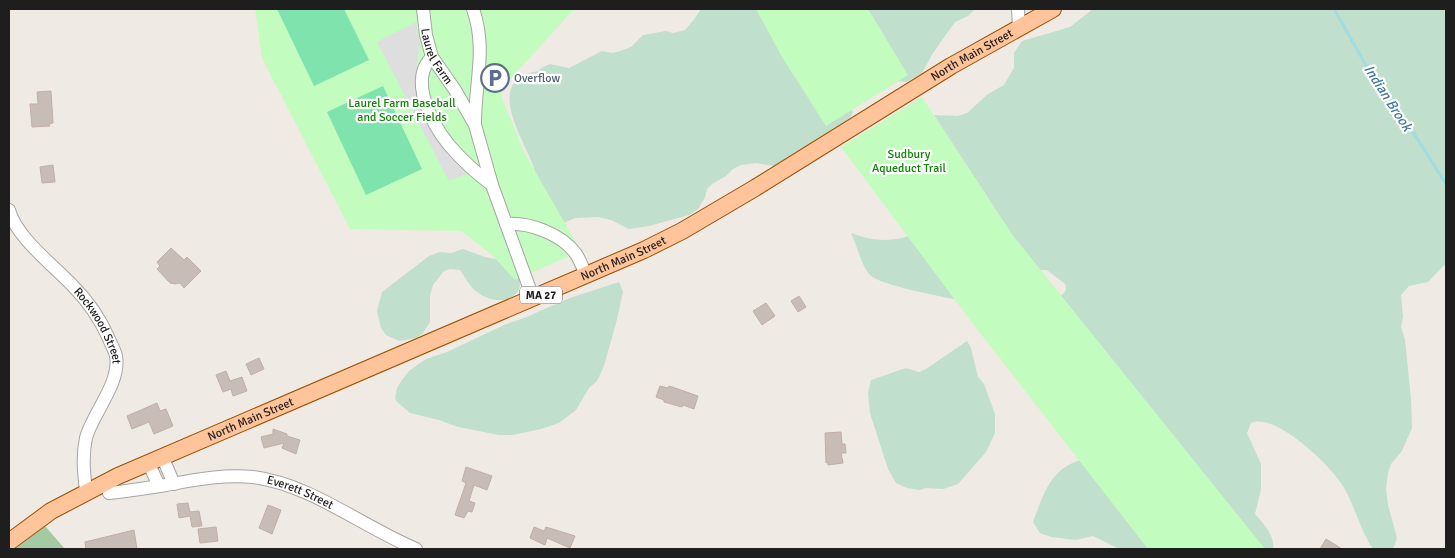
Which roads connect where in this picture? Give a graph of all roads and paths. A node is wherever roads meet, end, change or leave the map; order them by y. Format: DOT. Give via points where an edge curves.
graph roads {
  1 [pos="424,9"];
  2 [pos="473,9"];
  3 [pos="1018,9"];
  4 [pos="1054,9"];
  5 [pos="1019,28"];
  6 [pos="432,58"];
  7 [pos="475,125"];
  8 [pos="492,185"];
  9 [pos="9,210"];
  10 [pos="506,224"];
  11 [pos="586,276"];
  12 [pos="533,298"];
  13 [pos="155,459"];
  14 [pos="174,484"];
  15 [pos="159,486"];
  16 [pos="86,491"];
  17 [pos="109,494"];
  18 [pos="9,542"];
  19 [pos="416,549"];
  1 -- 6 [label="street, Laurel Farm"];
  2 -- 7 [label="street, Laurel Farm" via="481,48"];
  3 -- 5 [label="street"];
  4 -- 5 [label="main road, North Main Street / MA 27"];
  5 -- 11 [label="main road, North Main Street / MA 27" via="951,66 682,231"];
  6 -- 7 [label="street, Laurel Farm"];
  6 -- 8 [label="street" via="423,70 422,88 436,126 460,158"];
  7 -- 8 [label="street, Laurel Farm"];
  8 -- 10 [label="street, Laurel Farm"];
  9 -- 16 [label="street, Rockwood Street" via="22,234 97,314 116,356 110,386 86,437 82,464"];
  10 -- 11 [label="street" via="517,223 559,239 576,254"];
  10 -- 12 [label="street, Laurel Farm"];
  11 -- 12 [label="main road, North Main Street / MA 27"];
  12 -- 13 [label="main road, North Main Street / MA 27"];
  13 -- 14 [label="street"];
  13 -- 15 [label="street"];
  13 -- 16 [label="main road, North Main Street / MA 27"];
  14 -- 15 [label="street, Everett Street"];
  14 -- 19 [label="street, Everett Street" via="230,476 266,480 306,493"];
  15 -- 17 [label="street, Everett Street"];
  16 -- 18 [label="main road, North Main Street / MA 27" via="51,511"];
}
